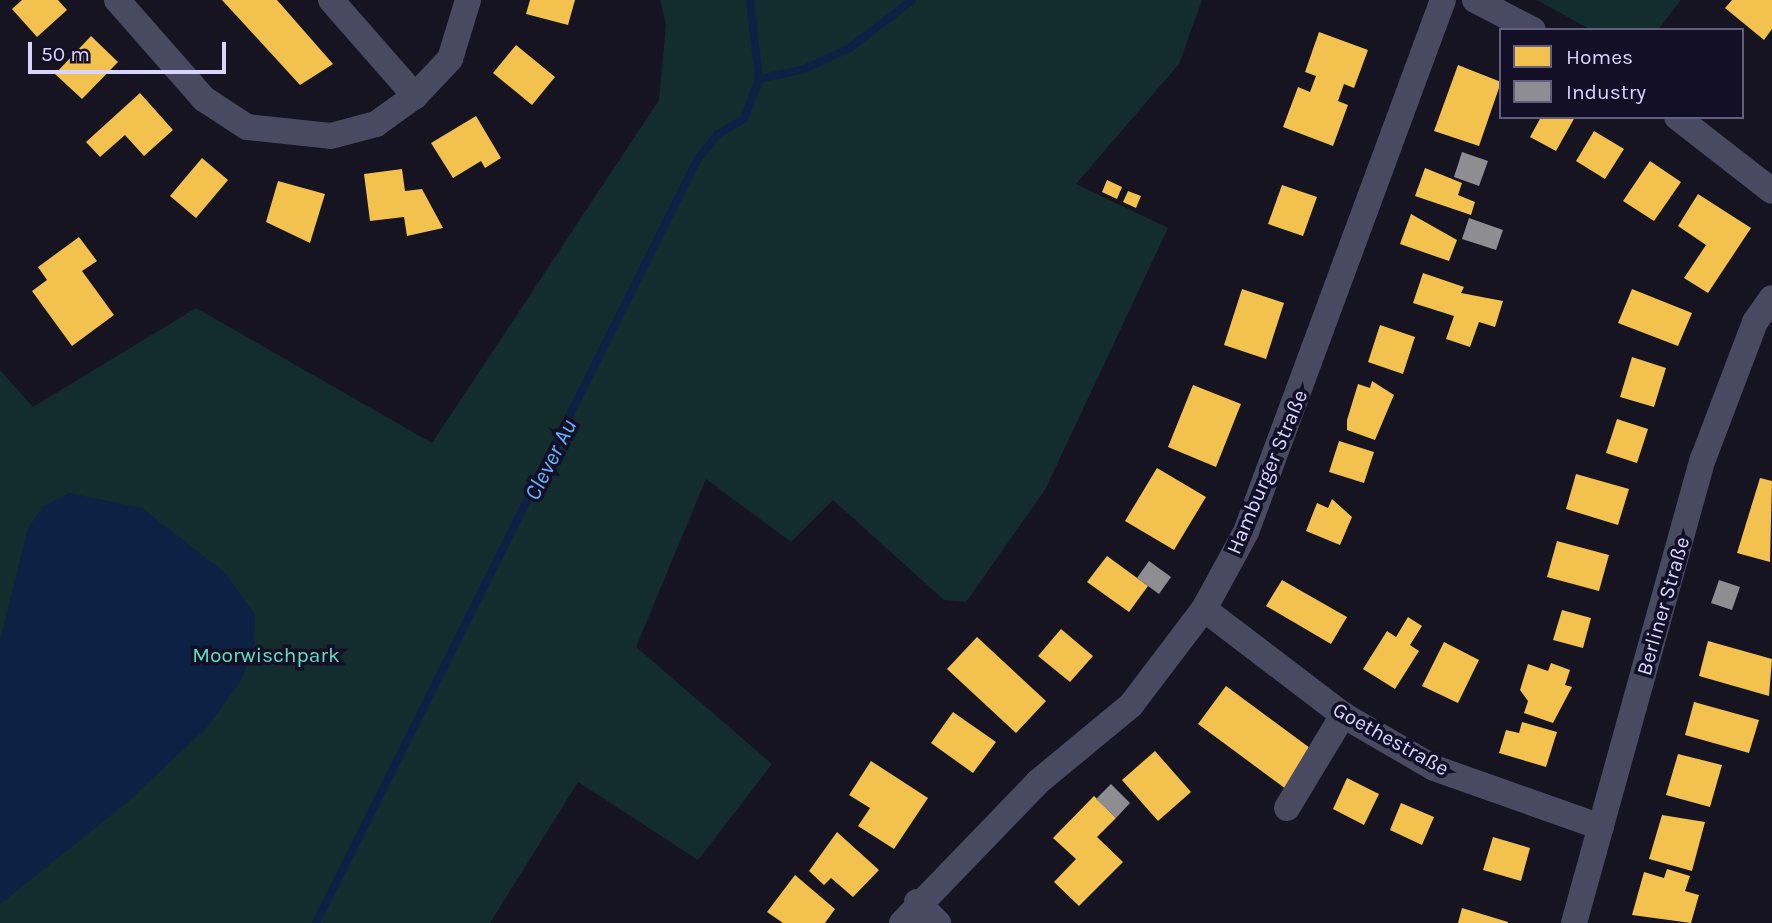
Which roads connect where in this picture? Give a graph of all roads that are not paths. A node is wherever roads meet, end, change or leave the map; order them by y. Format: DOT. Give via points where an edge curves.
graph roads {
  1 [pos="117,0"];
  2 [pos="331,0"];
  3 [pos="468,0"];
  4 [pos="1443,0"];
  5 [pos="1475,0"];
  6 [pos="1529,28"];
  7 [pos="415,96"];
  8 [pos="1680,119"];
  9 [pos="1772,191"];
  10 [pos="1772,298"];
  11 [pos="1204,609"];
  12 [pos="1343,715"];
  13 [pos="1287,808"];
  14 [pos="1601,827"];
  15 [pos="909,913"];
  16 [pos="938,923"];
  17 [pos="1574,923"];
  1 -- 7 [label="street" via="204,99 247,127 331,136 376,124"];
  2 -- 7 [label="street"];
  3 -- 7 [label="street" via="450,59"];
  4 -- 11 [label="street, Hamburger Straße" via="1246,532"];
  5 -- 6 [label="street"];
  8 -- 9 [label="street"];
  10 -- 14 [label="street, Berliner Straße" via="1755,322 1703,460"];
  11 -- 12 [label="street, Goethestraße"];
  11 -- 15 [label="street, Hamburger Straße" via="1131,705 1038,782"];
  12 -- 13 [label="street"];
  12 -- 14 [label="street, Goethestraße" via="1434,768"];
  14 -- 17 [label="street, Berliner Straße"];
  15 -- 16 [label="street"];
}
